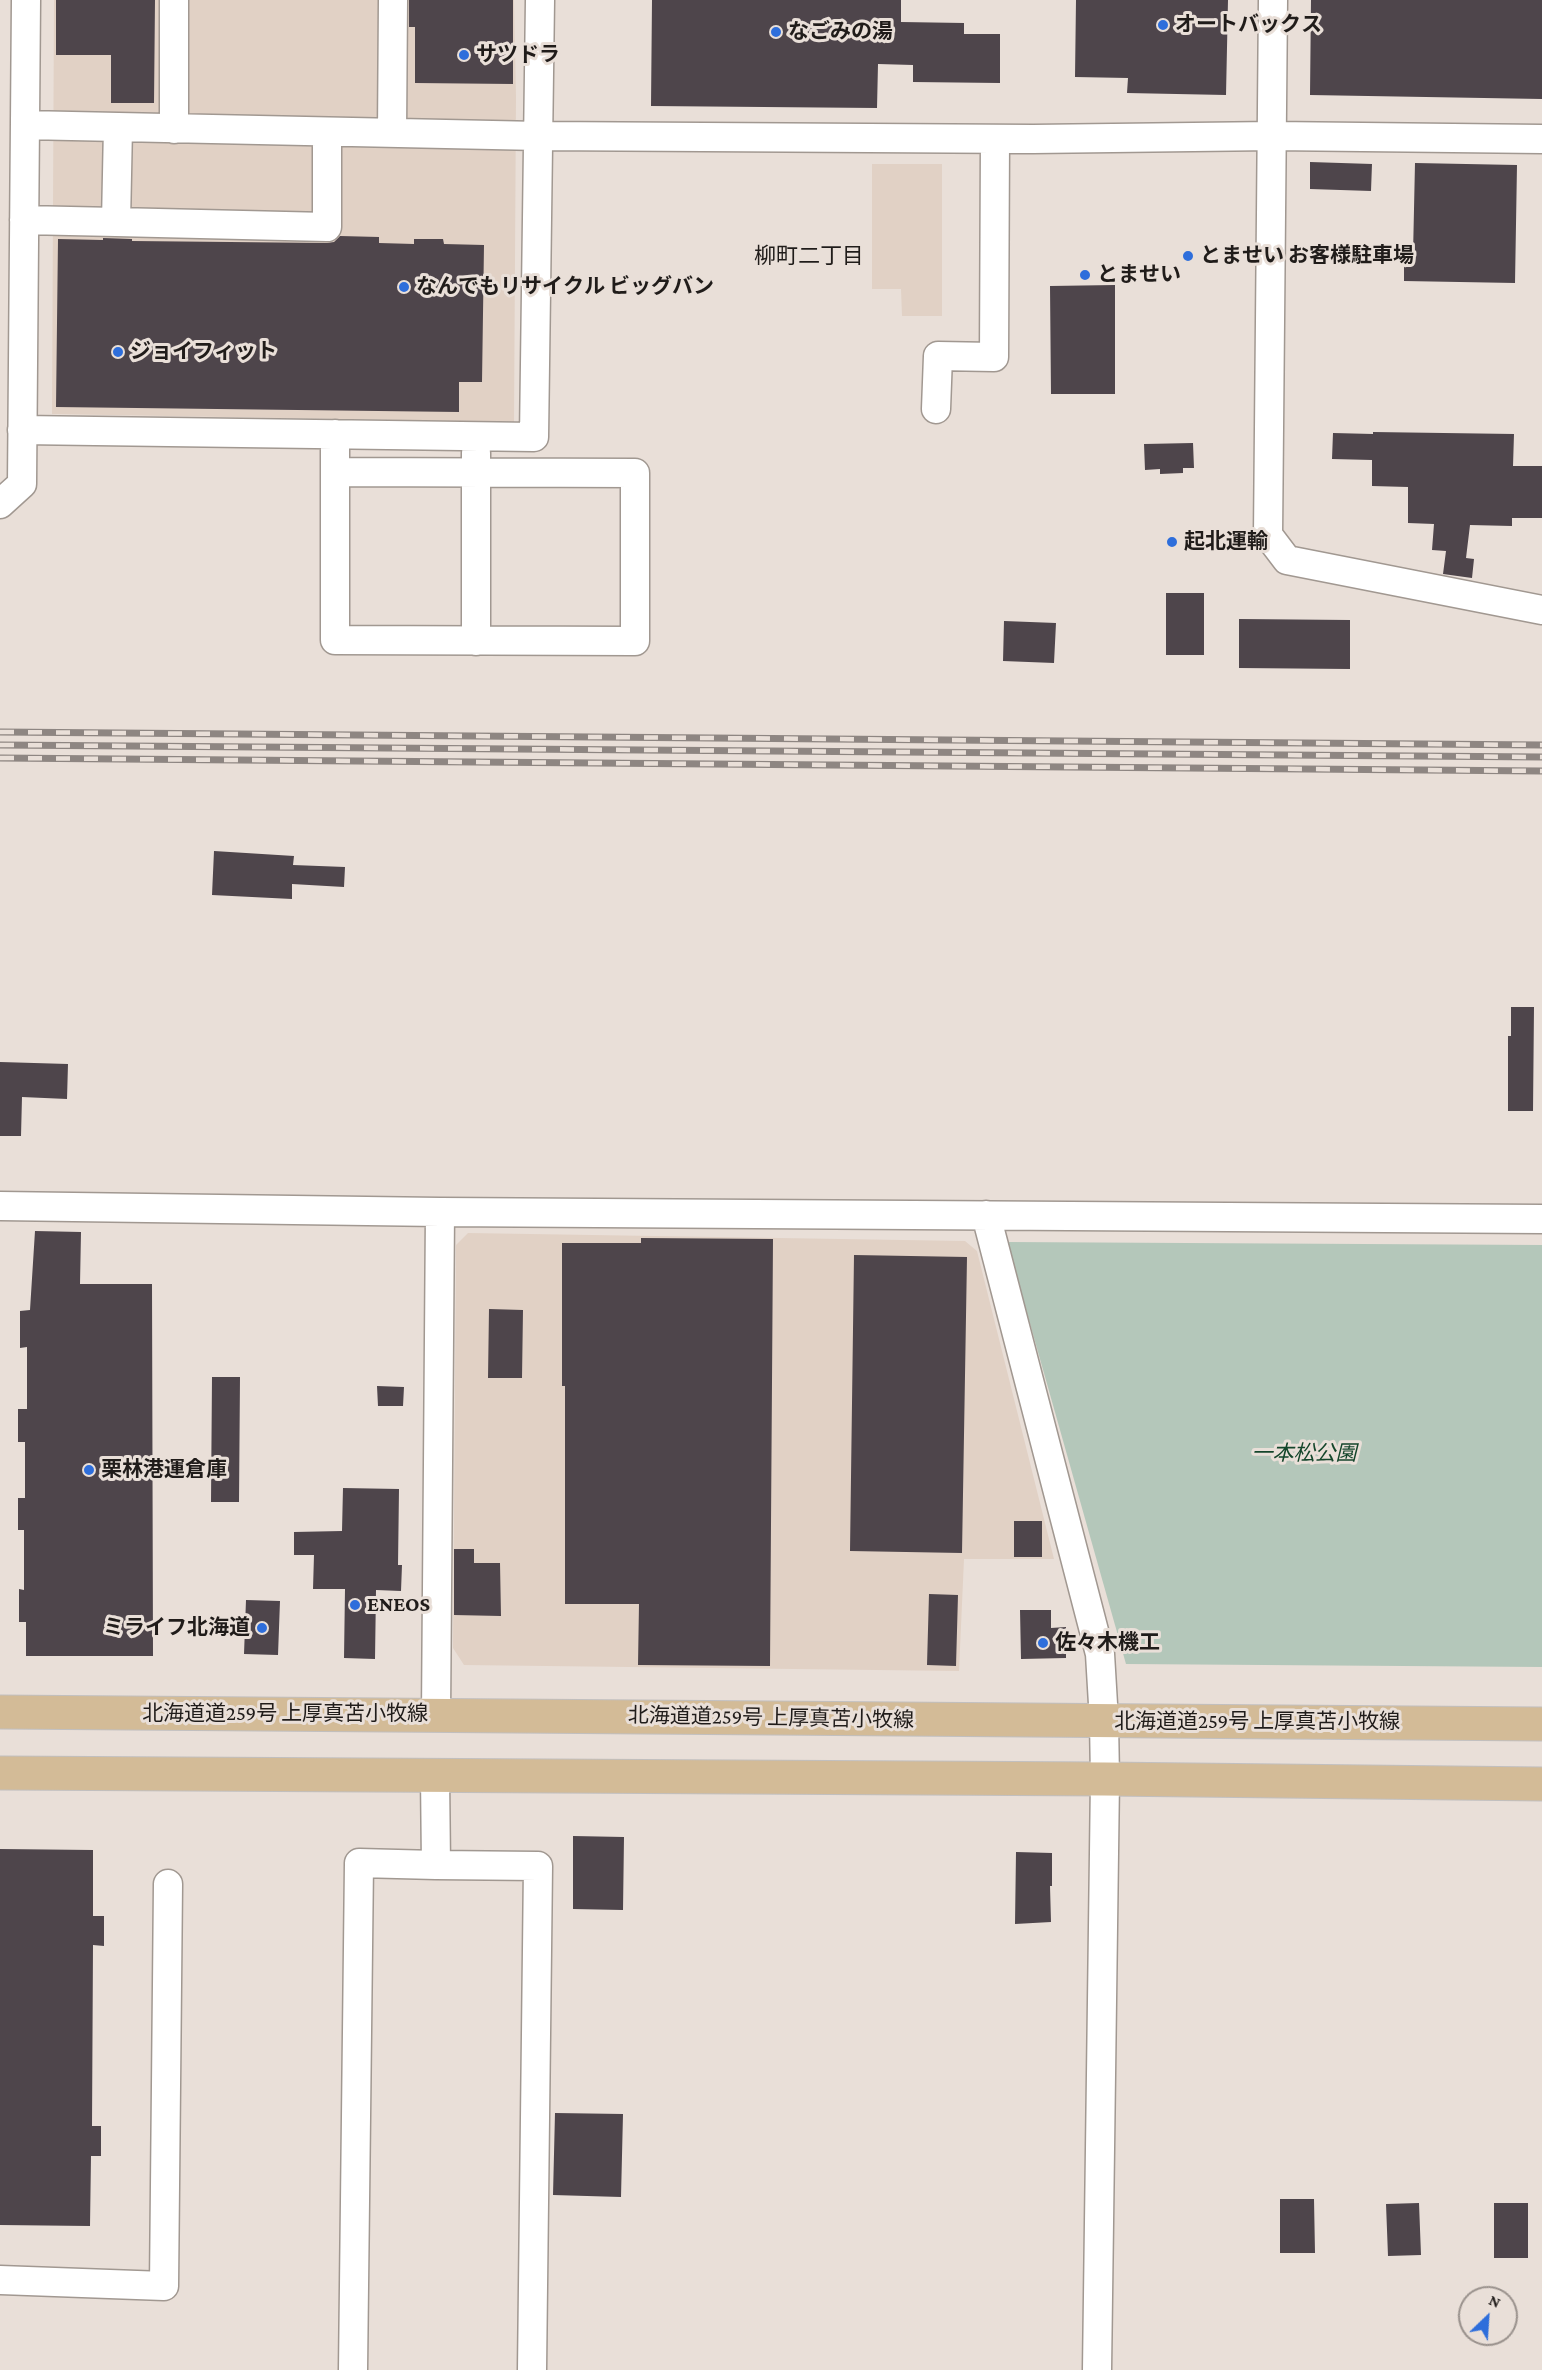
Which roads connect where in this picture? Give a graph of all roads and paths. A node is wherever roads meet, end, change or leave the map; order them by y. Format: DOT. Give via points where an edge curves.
graph roads {
  1 [pos="26,0"];
  2 [pos="174,0"];
  3 [pos="393,0"];
  4 [pos="540,0"];
  5 [pos="1273,0"];
  6 [pos="25,125"];
  7 [pos="118,127"];
  8 [pos="174,129"];
  9 [pos="327,132"];
  10 [pos="392,133"];
  11 [pos="539,136"];
  12 [pos="1273,136"];
  13 [pos="995,139"];
  14 [pos="1542,140"];
  15 [pos="24,220"];
  16 [pos="116,222"];
  17 [pos="936,409"];
  18 [pos="22,430"];
  19 [pos="335,434"];
  20 [pos="476,436"];
  21 [pos="336,472"];
  22 [pos="476,472"];
  23 [pos="0,504"];
  24 [pos="1542,610"];
  25 [pos="476,641"];
  26 [pos="0,1206"];
  27 [pos="440,1212"];
  28 [pos="986,1215"];
  29 [pos="1542,1219"];
  30 [pos="0,1712"];
  31 [pos="436,1714"];
  32 [pos="1104,1721"];
  33 [pos="1542,1724"];
  34 [pos="0,1773"];
  35 [pos="435,1776"];
  36 [pos="1105,1779"];
  37 [pos="1542,1784"];
  38 [pos="436,1864"];
  39 [pos="168,1884"];
  40 [pos="0,2280"];
  41 [pos="353,2370"];
  42 [pos="532,2370"];
  43 [pos="1097,2370"];
  1 -- 6 [label="street"];
  2 -- 8 [label="street"];
  3 -- 10 [label="street"];
  4 -- 11 [label="street"];
  5 -- 12 [label="street"];
  6 -- 7 [label="street"];
  6 -- 15 [label="street"];
  7 -- 8 [label="street"];
  7 -- 16 [label="street"];
  8 -- 9 [label="street"];
  9 -- 10 [label="street"];
  9 -- 16 [label="street" via="327,227"];
  10 -- 11 [label="street"];
  11 -- 13 [label="street"];
  11 -- 20 [label="street" via="534,437"];
  12 -- 13 [label="street"];
  12 -- 14 [label="street"];
  12 -- 24 [label="street" via="1268,535 1287,560"];
  13 -- 17 [label="street" via="994,357 938,356"];
  15 -- 16 [label="street"];
  15 -- 18 [label="street"];
  18 -- 19 [label="street"];
  18 -- 23 [label="street" via="22,484"];
  19 -- 20 [label="street"];
  19 -- 21 [label="street"];
  20 -- 22 [label="street"];
  21 -- 22 [label="street"];
  21 -- 25 [label="street" via="335,640"];
  22 -- 25 [label="street"];
  22 -- 25 [label="street" via="635,473 635,641"];
  26 -- 27 [label="street"];
  27 -- 28 [label="street"];
  27 -- 31 [label="street"];
  28 -- 29 [label="street"];
  28 -- 32 [label="street" via="1100,1654"];
  30 -- 31 [label="main road, 北海道道259号 上厚真苫小牧線"];
  31 -- 32 [label="main road, 北海道道259号 上厚真苫小牧線"];
  32 -- 33 [label="main road, 北海道道259号 上厚真苫小牧線"];
  32 -- 36 [label="street"];
  34 -- 35 [label="main road"];
  35 -- 36 [label="main road"];
  35 -- 38 [label="street"];
  36 -- 37 [label="main road"];
  36 -- 43 [label="street"];
  38 -- 41 [label="street" via="359,1863"];
  38 -- 42 [label="street" via="538,1866"];
  39 -- 40 [label="street" via="164,2286"];
}
